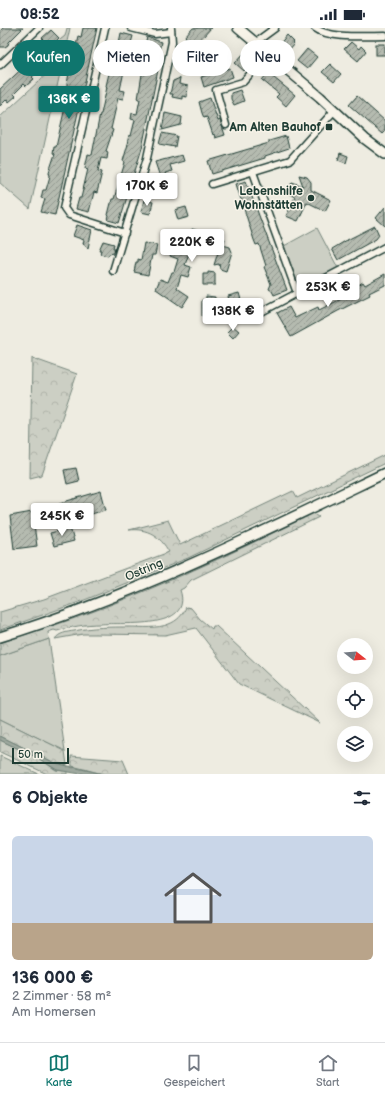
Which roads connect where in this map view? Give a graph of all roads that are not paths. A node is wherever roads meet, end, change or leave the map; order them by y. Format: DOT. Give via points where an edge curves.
graph roads {
  1 [pos="39,28"];
  2 [pos="105,28"];
  3 [pos="131,28"];
  4 [pos="238,28"];
  5 [pos="275,28"];
  6 [pos="314,28"];
  7 [pos="171,30"];
  8 [pos="385,36"];
  9 [pos="252,40"];
  10 [pos="259,40"];
  11 [pos="0,65"];
  12 [pos="248,76"];
  13 [pos="295,76"];
  14 [pos="334,111"];
  15 [pos="226,125"];
  16 [pos="385,154"];
  17 [pos="253,172"];
  18 [pos="212,184"];
  19 [pos="125,233"];
  20 [pos="385,247"];
  21 [pos="113,271"];
  22 [pos="297,293"];
  23 [pos="263,311"];
  24 [pos="385,466"];
  25 [pos="385,473"];
  26 [pos="294,516"];
  27 [pos="0,637"];
  1 -- 11 [label="street"];
  2 -- 19 [label="street" via="64,208 69,214"];
  3 -- 7 [label="street" via="155,34"];
  4 -- 9 [label="main road"];
  5 -- 10 [label="street"];
  6 -- 8 [label="street" via="330,35"];
  7 -- 19 [label="street" via="172,42 150,147"];
  12 -- 15 [label="street" via="243,82 216,90"];
  13 -- 14 [label="main road"];
  14 -- 16 [label="main road"];
  14 -- 17 [label="street" via="290,160"];
  17 -- 18 [label="street"];
  17 -- 22 [label="street"];
  19 -- 21 [label="street"];
  20 -- 22 [label="street"];
  22 -- 23 [label="street"];
  24 -- 26 [label="main road, Ostring" via="348,484"];
  25 -- 26 [label="main road, Ostring"];
  26 -- 27 [label="main road, Ostring" via="133,588"];
}
